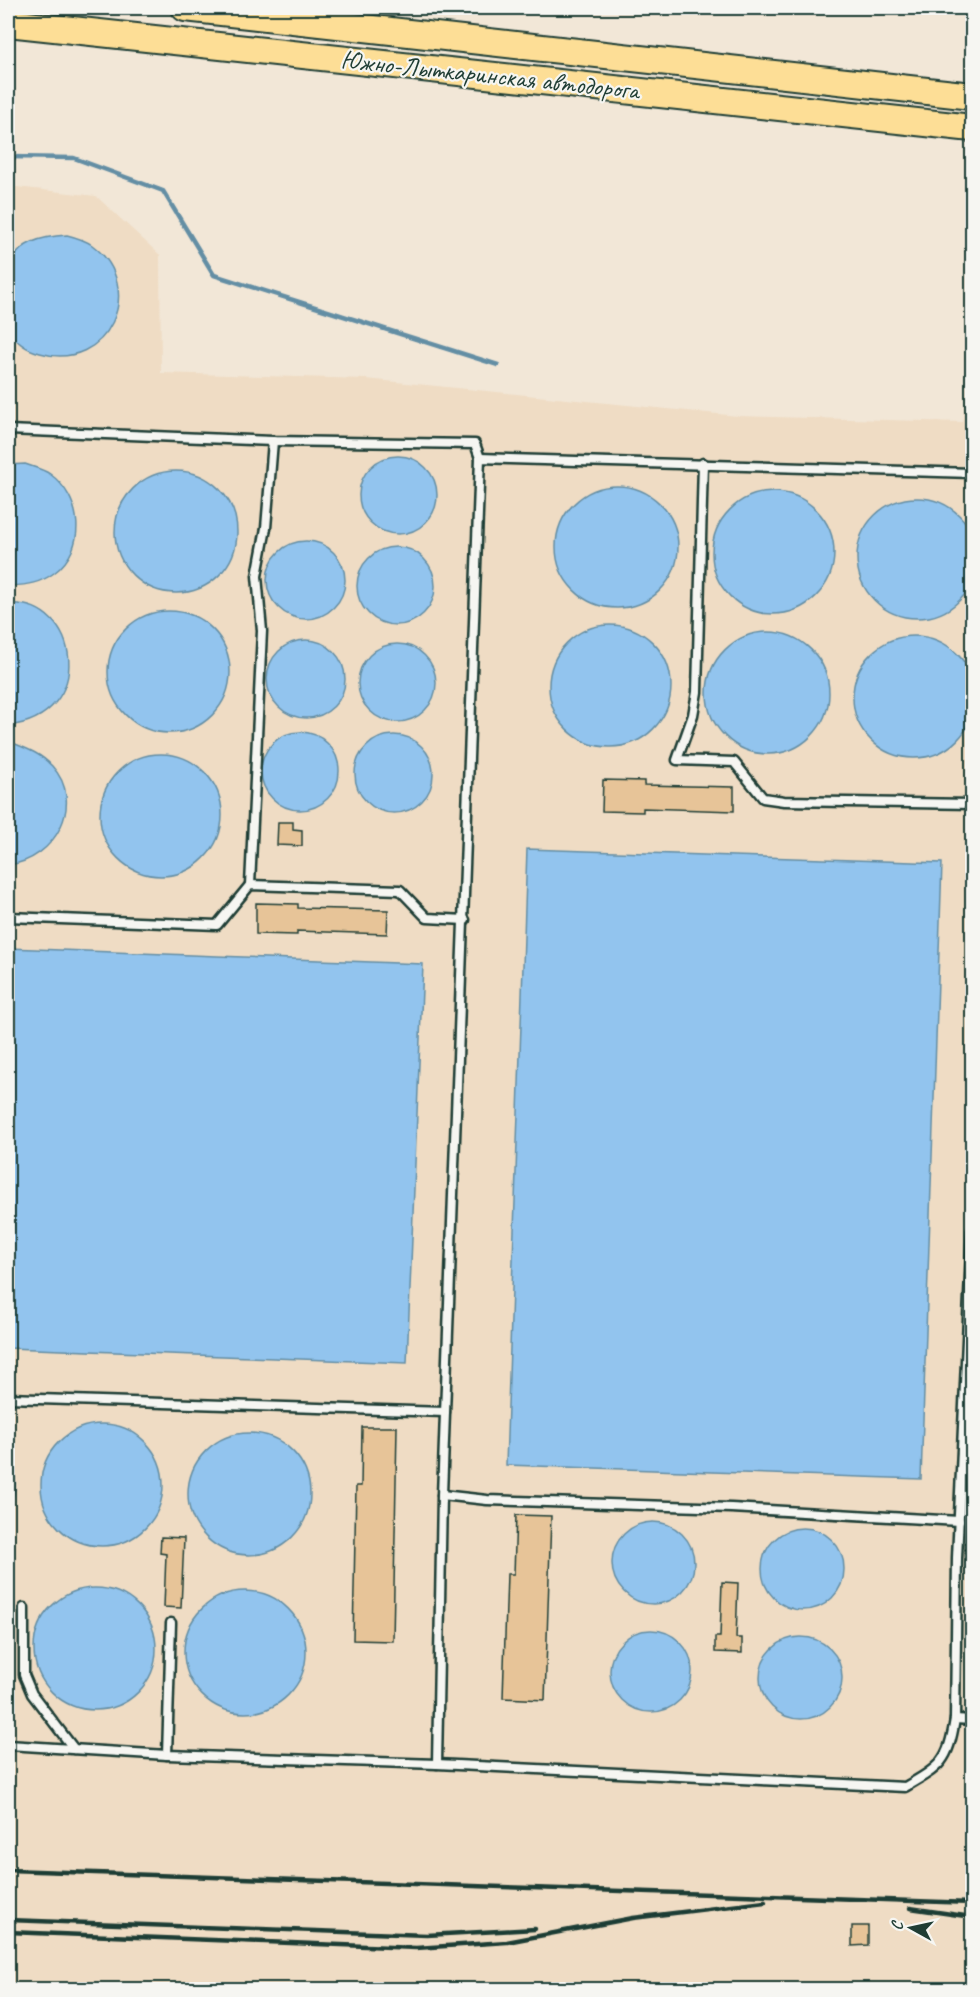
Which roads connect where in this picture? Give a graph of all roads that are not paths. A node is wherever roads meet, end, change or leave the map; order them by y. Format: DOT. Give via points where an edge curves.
graph roads {
  1 [pos="185,8"];
  2 [pos="8,23"];
  3 [pos="972,96"];
  4 [pos="972,128"];
  5 [pos="8,430"];
  6 [pos="273,441"];
  7 [pos="480,458"];
  8 [pos="703,463"];
  9 [pos="972,473"];
  10 [pos="972,804"];
  11 [pos="250,885"];
  12 [pos="8,917"];
  13 [pos="465,920"];
  14 [pos="972,1230"];
  15 [pos="8,1398"];
  16 [pos="445,1412"];
  17 [pos="442,1496"];
  18 [pos="959,1521"];
  19 [pos="24,1608"];
  20 [pos="171,1623"];
  21 [pos="955,1719"];
  22 [pos="972,1720"];
  23 [pos="8,1745"];
  24 [pos="74,1749"];
  25 [pos="166,1755"];
  26 [pos="437,1764"];
  1 -- 3 [label="main road, Южно-Лыткаринская автодорога"];
  2 -- 4 [label="main road, Южно-Лыткаринская автодорога"];
  5 -- 6 [label="lane"];
  6 -- 7 [label="lane" via="475,444"];
  6 -- 11 [label="lane" via="266,528 257,576 262,631"];
  7 -- 8 [label="lane"];
  7 -- 13 [label="lane"];
  8 -- 9 [label="lane"];
  8 -- 10 [label="lane" via="697,692 677,760 734,762 763,798"];
  11 -- 12 [label="lane" via="217,925"];
  11 -- 13 [label="lane" via="400,890 427,918"];
  13 -- 16 [label="lane"];
  14 -- 18 [label="lane"];
  15 -- 16 [label="lane"];
  16 -- 17 [label="lane"];
  17 -- 18 [label="lane"];
  17 -- 26 [label="lane"];
  18 -- 21 [label="lane"];
  19 -- 24 [label="lane" via="24,1676 32,1694"];
  20 -- 25 [label="lane"];
  21 -- 22 [label="lane"];
  21 -- 26 [label="lane" via="951,1743 937,1768 905,1786"];
  23 -- 24 [label="lane"];
  24 -- 25 [label="lane"];
  25 -- 26 [label="lane"];
}
